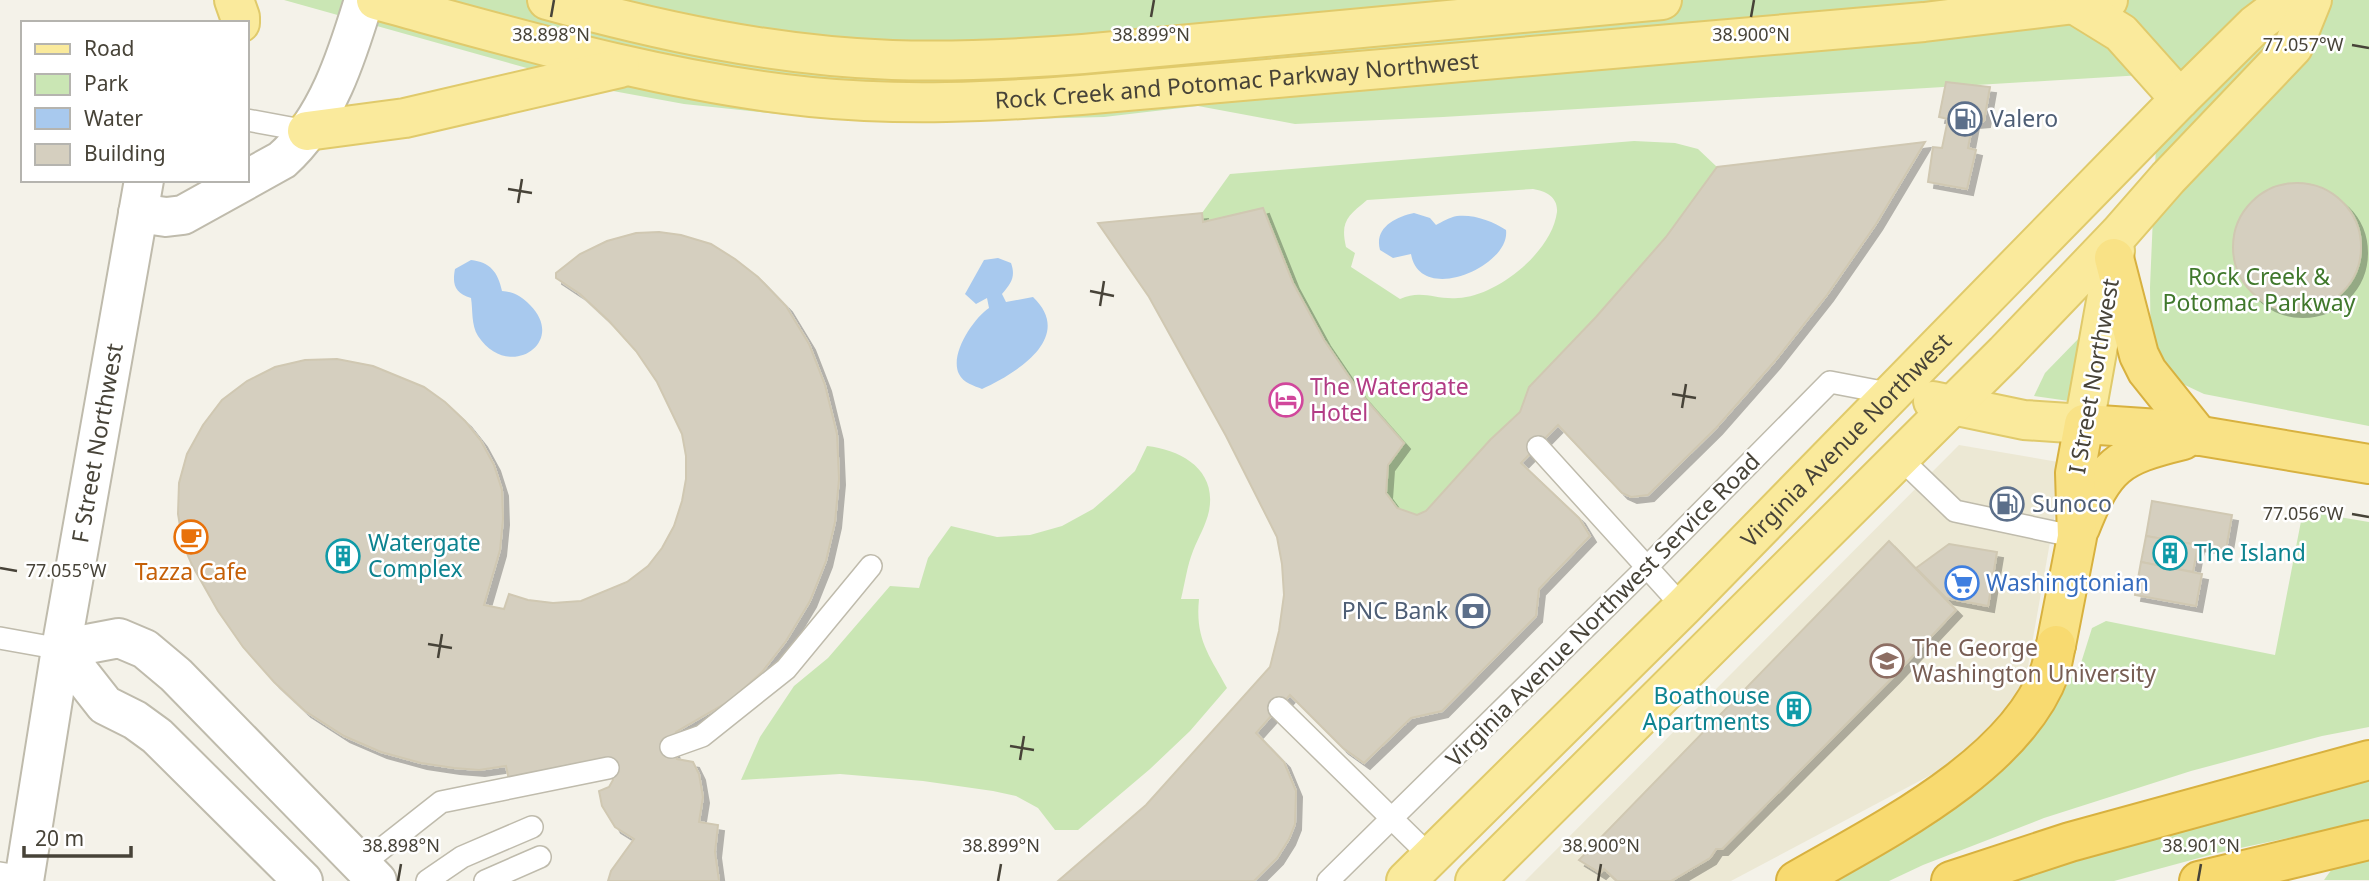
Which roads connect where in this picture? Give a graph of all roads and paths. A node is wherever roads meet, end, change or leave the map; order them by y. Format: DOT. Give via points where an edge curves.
graph roads {
  1 [pos="234,0"];
  2 [pos="364,0"];
  3 [pos="376,0"];
  4 [pos="547,0"];
  5 [pos="1662,0"];
  6 [pos="2288,0"];
  7 [pos="2312,0"];
  8 [pos="2091,2"];
  9 [pos="240,21"];
  10 [pos="630,65"];
  11 [pos="2180,99"];
  12 [pos="248,120"];
  13 [pos="307,131"];
  14 [pos="2132,150"];
  15 [pos="248,180"];
  16 [pos="244,182"];
  17 [pos="141,197"];
  18 [pos="2117,246"];
  19 [pos="1893,394"];
  20 [pos="1953,405"];
  21 [pos="2084,424"];
  22 [pos="2199,436"];
  23 [pos="1538,447"];
  24 [pos="1900,458"];
  25 [pos="2369,464"];
  26 [pos="2077,537"];
  27 [pos="871,566"];
  28 [pos="1646,568"];
  29 [pos="1683,607"];
  30 [pos="0,638"];
  31 [pos="61,649"];
  32 [pos="1279,708"];
  33 [pos="671,747"];
  34 [pos="2369,760"];
  35 [pos="608,768"];
  36 [pos="1394,818"];
  37 [pos="532,827"];
  38 [pos="2369,840"];
  39 [pos="540,858"];
  40 [pos="1419,869"];
  41 [pos="370,873"];
  42 [pos="16,877"];
  43 [pos="303,881"];
  44 [pos="427,881"];
  45 [pos="485,881"];
  46 [pos="1328,881"];
  47 [pos="1475,881"];
  48 [pos="1796,881"];
  49 [pos="1951,881"];
  50 [pos="2199,881"];
  1 -- 9 [label="main road"];
  2 -- 13 [label="street, F Street Northwest" via="343,64"];
  3 -- 10 [label="main road, Rock Creek and Potomac Parkway Northwest"];
  4 -- 5 [label="main road, Rock Creek and Potomac Parkway Northwest" via="761,47 890,60 953,60 1083,54"];
  6 -- 11 [label="main road, Virginia Avenue Northwest" via="2255,25"];
  7 -- 18 [label="main road, Virginia Avenue Northwest" via="2293,47 2168,178"];
  8 -- 10 [label="main road, Rock Creek and Potomac Parkway Northwest" via="1924,22 1009,100 932,103 812,97 694,80"];
  8 -- 11 [label="main road"];
  10 -- 13 [label="main road" via="405,118"];
  11 -- 14 [label="main road, Virginia Avenue Northwest"];
  12 -- 13 [label="lane"];
  13 -- 15 [label="street, F Street Northwest" via="282,160"];
  14 -- 18 [label="main road, I Street Northwest"];
  14 -- 19 [label="main road, Virginia Avenue Northwest"];
  16 -- 17 [label="street, F Street Northwest" via="176,216"];
  17 -- 31 [label="street, F Street Northwest"];
  18 -- 20 [label="main road, Virginia Avenue Northwest"];
  18 -- 21 [label="main road, I Street Northwest"];
  18 -- 22 [label="highway" via="2139,355"];
  19 -- 20 [label="main road"];
  19 -- 28 [label="lane, Virginia Avenue Northwest Service Road" via="1830,382"];
  19 -- 29 [label="main road, Virginia Avenue Northwest"];
  20 -- 21 [label="main road" via="2024,419"];
  20 -- 24 [label="main road, Virginia Avenue Northwest"];
  21 -- 22 [label="highway"];
  21 -- 26 [label="highway, I Street Northwest" via="2075,473"];
  22 -- 25 [label="highway"];
  22 -- 26 [label="highway" via="2152,447 2121,461 2098,486"];
  23 -- 28 [label="lane"];
  24 -- 26 [label="lane" via="1955,511"];
  24 -- 47 [label="main road, Virginia Avenue Northwest"];
  26 -- 48 [label="highway, I Street Northwest" via="2050,671 2035,700 1998,747 1902,820"];
  27 -- 33 [label="lane" via="786,669 702,736"];
  28 -- 29 [label="lane"];
  28 -- 36 [label="lane, Virginia Avenue Northwest Service Road"];
  29 -- 40 [label="main road, Virginia Avenue Northwest"];
  30 -- 31 [label="lane"];
  31 -- 41 [label="street" via="120,638 145,649"];
  31 -- 42 [label="street, F Street Northwest"];
  31 -- 43 [label="street" via="105,705 157,736"];
  32 -- 36 [label="lane"];
  34 -- 49 [label="highway" via="2070,842"];
  35 -- 41 [label="lane" via="441,802"];
  36 -- 40 [label="lane"];
  36 -- 46 [label="lane, Virginia Avenue Northwest Service Road"];
  37 -- 44 [label="lane" via="463,857"];
  38 -- 50 [label="highway"];
  39 -- 45 [label="lane"];
}
